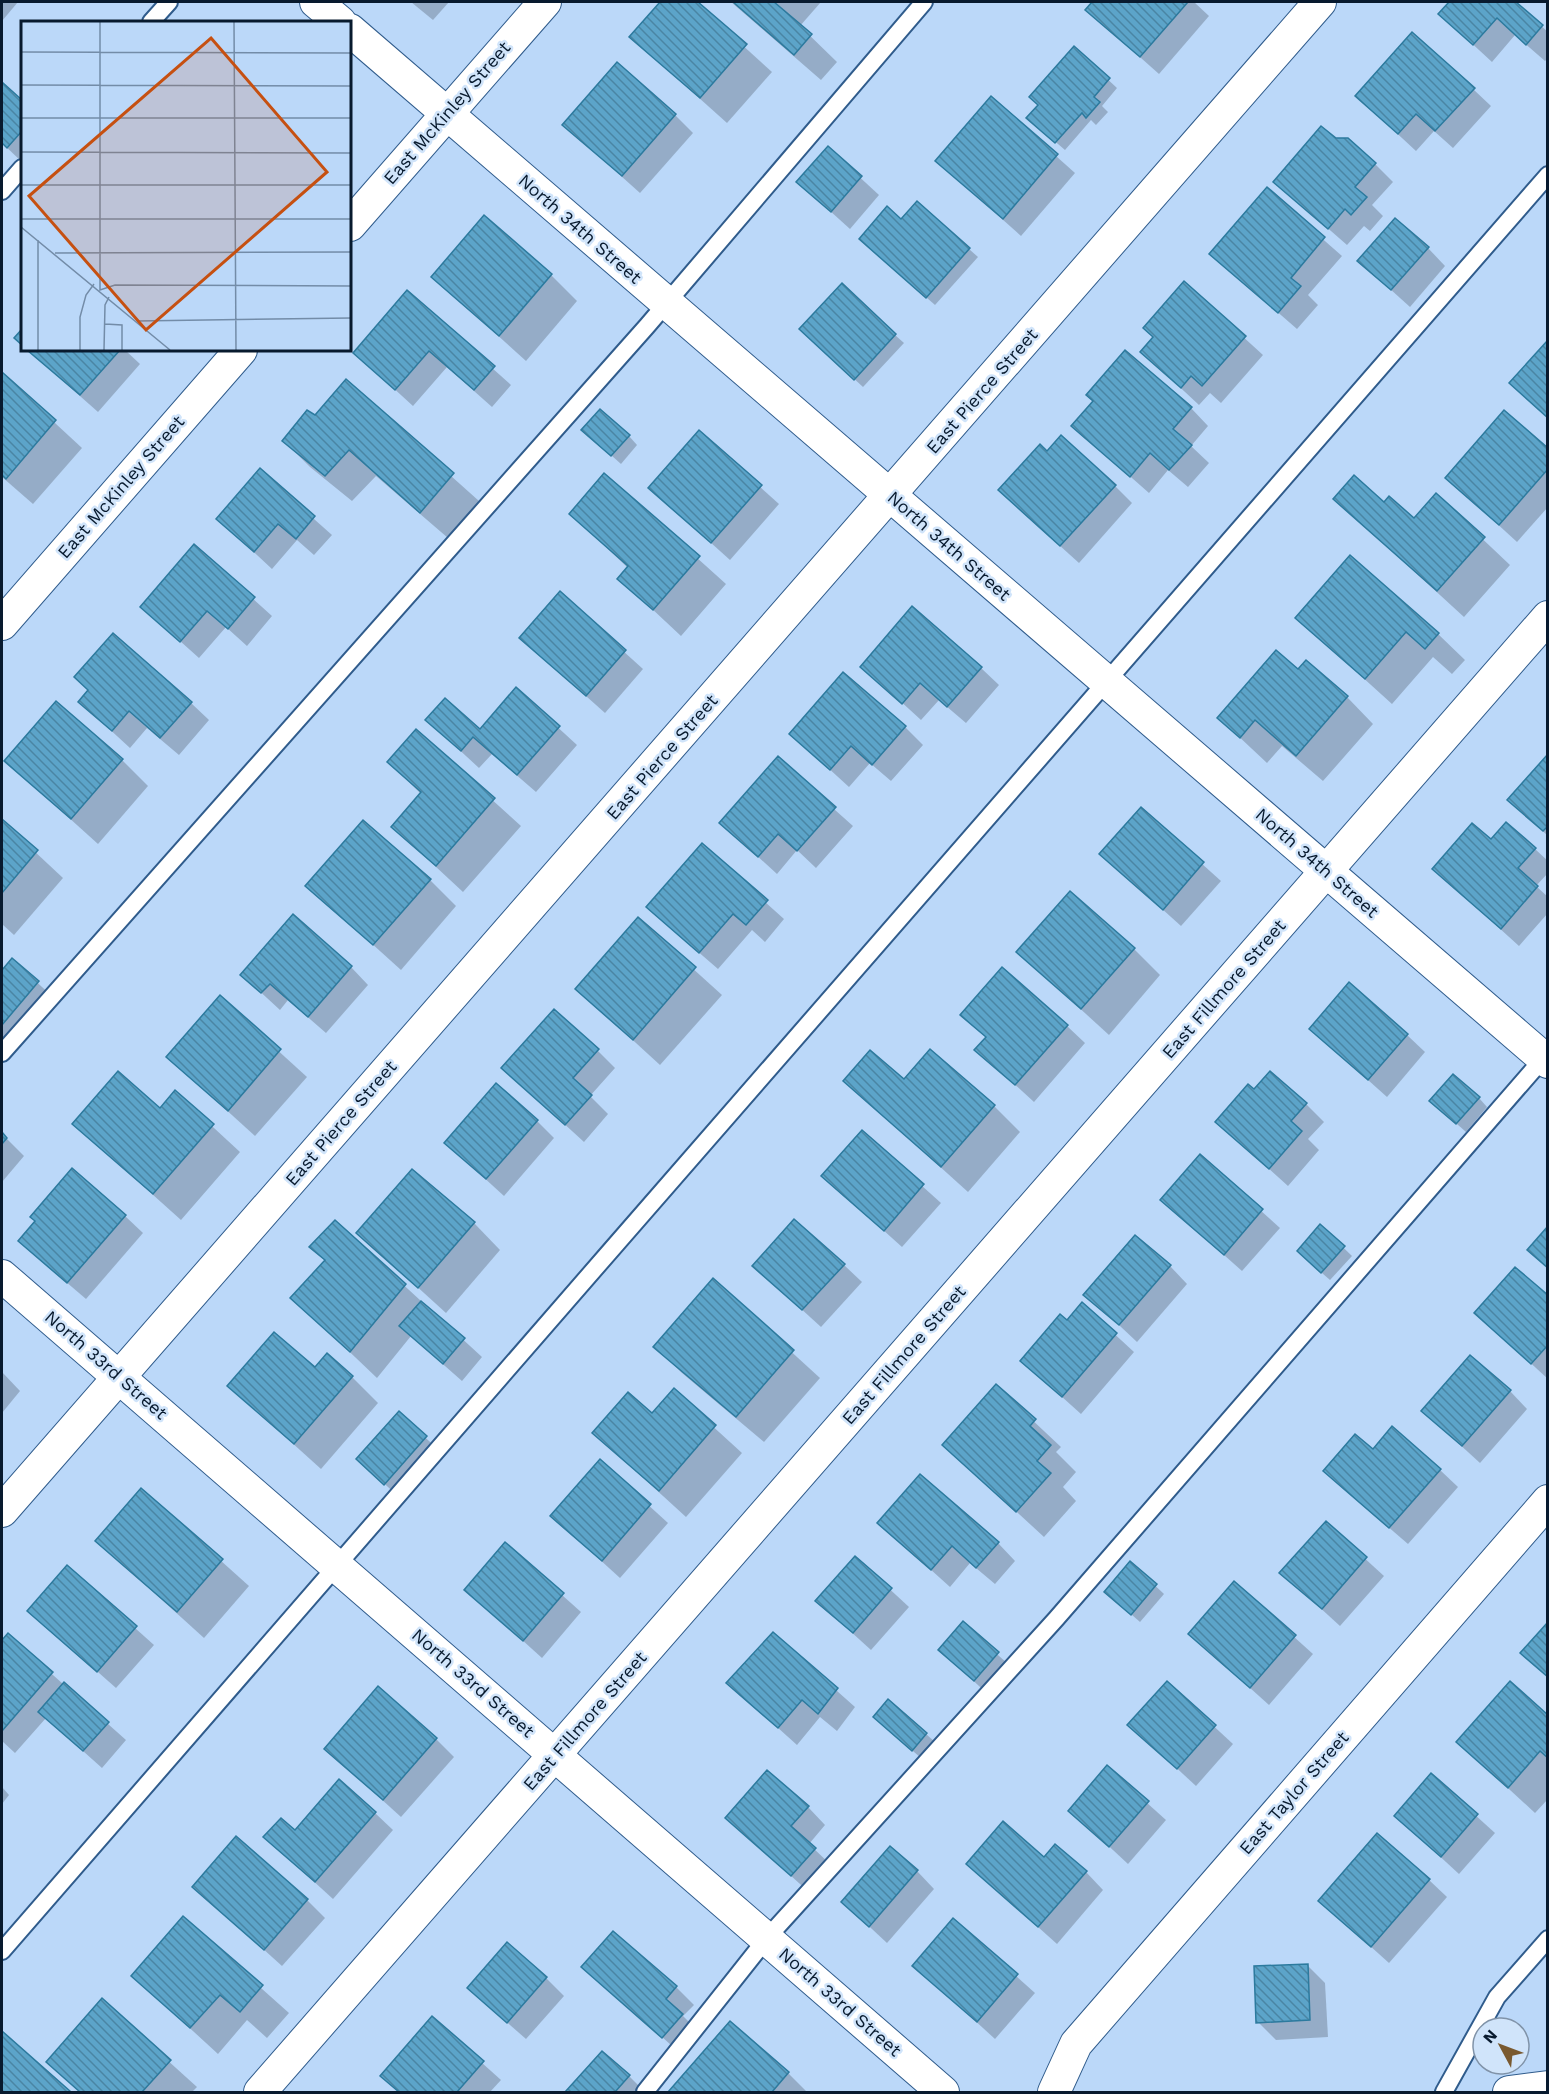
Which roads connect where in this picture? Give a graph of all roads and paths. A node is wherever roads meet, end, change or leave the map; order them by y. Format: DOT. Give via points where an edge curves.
graph roads {
  1 [pos="170,2"];
  2 [pos="316,2"];
  3 [pos="545,2"];
  4 [pos="924,2"];
  5 [pos="1320,2"];
  6 [pos="152,21"];
  7 [pos="339,21"];
  8 [pos="351,31"];
  9 [pos="447,114"];
  10 [pos="21,169"];
  11 [pos="1548,175"];
  12 [pos="2,191"];
  13 [pos="351,224"];
  14 [pos="666,304"];
  15 [pos="240,351"];
  16 [pos="890,496"];
  17 [pos="1548,617"];
  18 [pos="2,624"];
  19 [pos="1108,683"];
  20 [pos="1326,872"];
  21 [pos="2,1053"];
  22 [pos="1546,1058"];
  23 [pos="2,1276"];
  24 [pos="120,1376"];
  25 [pos="1548,1502"];
  26 [pos="2,1511"];
  27 [pos="335,1565"];
  28 [pos="555,1755"];
  29 [pos="767,1938"];
  30 [pos="1548,1938"];
  31 [pos="2,1951"];
  32 [pos="1548,2087"];
  33 [pos="260,2092"];
  34 [pos="645,2092"];
  35 [pos="943,2092"];
  36 [pos="1054,2092"];
  37 [pos="1444,2092"];
  38 [pos="1509,2092"];
  1 -- 6 [label="lane"];
  2 -- 7 [label="street"];
  3 -- 9 [label="street, East McKinley Street"];
  4 -- 14 [label="lane"];
  5 -- 16 [label="street, East Pierce Street"];
  8 -- 9 [label="street, North 34th Street"];
  9 -- 13 [label="street, East McKinley Street"];
  9 -- 14 [label="street, North 34th Street"];
  10 -- 12 [label="lane"];
  11 -- 19 [label="lane"];
  14 -- 16 [label="street, North 34th Street"];
  14 -- 21 [label="lane"];
  15 -- 18 [label="street, East McKinley Street"];
  16 -- 19 [label="street, North 34th Street"];
  16 -- 24 [label="street, East Pierce Street"];
  17 -- 20 [label="street, East Fillmore Street"];
  19 -- 20 [label="street, North 34th Street"];
  19 -- 27 [label="lane"];
  20 -- 22 [label="street, North 34th Street"];
  20 -- 28 [label="street, East Fillmore Street"];
  22 -- 29 [label="lane" via="1056,1619"];
  23 -- 24 [label="street, North 33rd Street"];
  24 -- 26 [label="street, East Pierce Street"];
  24 -- 27 [label="street, North 33rd Street"];
  25 -- 36 [label="street, East Taylor Street" via="1076,2044"];
  27 -- 28 [label="street, North 33rd Street"];
  27 -- 31 [label="lane"];
  28 -- 29 [label="street, North 33rd Street"];
  28 -- 33 [label="street, East Fillmore Street"];
  29 -- 34 [label="lane"];
  29 -- 35 [label="street, North 33rd Street"];
  30 -- 37 [label="lane" via="1497,1997"];
  32 -- 38 [label="street"];
}
